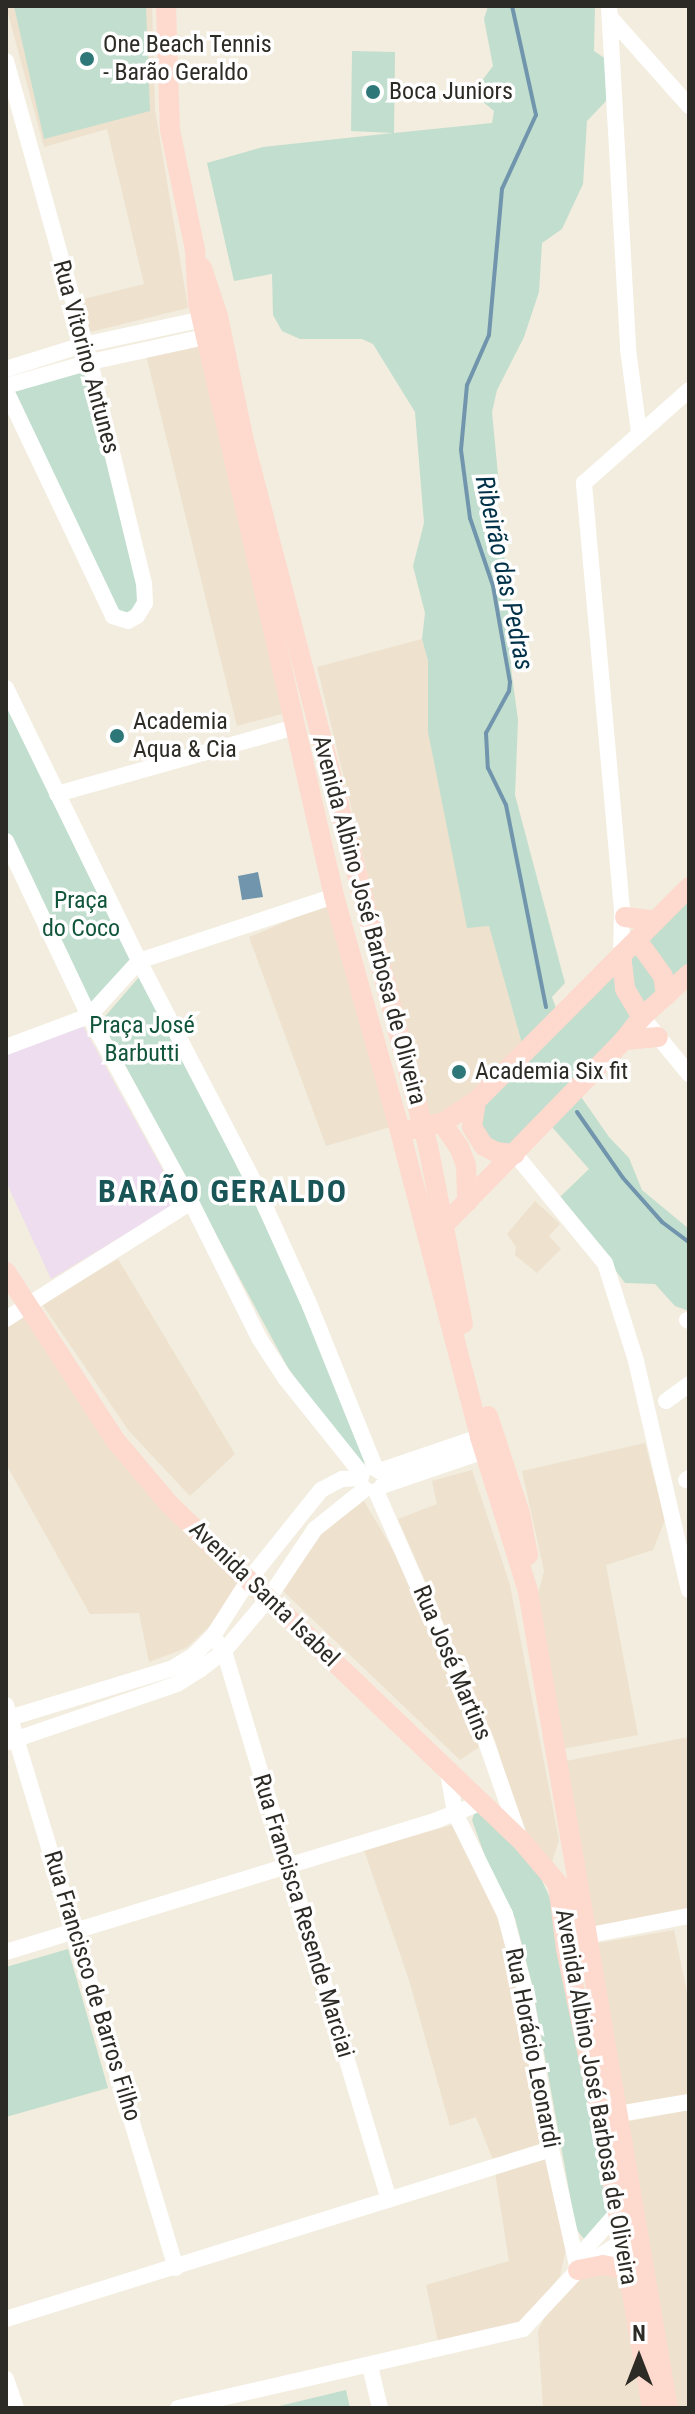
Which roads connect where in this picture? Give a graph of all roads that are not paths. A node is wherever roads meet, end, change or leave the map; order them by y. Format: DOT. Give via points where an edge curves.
graph roads {
  1 [pos="166,6"];
  2 [pos="611,10"];
  3 [pos="6,61"];
  4 [pos="689,106"];
  5 [pos="212,326"];
  6 [pos="83,345"];
  7 [pos="90,362"];
  8 [pos="6,369"];
  9 [pos="6,389"];
  10 [pos="689,390"];
  11 [pos="639,432"];
  12 [pos="6,688"];
  13 [pos="296,727"];
  14 [pos="57,794"];
  15 [pos="6,841"];
  16 [pos="689,887"];
  17 [pos="334,896"];
  18 [pos="624,914"];
  19 [pos="656,921"];
  20 [pos="637,940"];
  21 [pos="621,955"];
  22 [pos="139,961"];
  23 [pos="689,974"];
  24 [pos="666,996"];
  25 [pos="89,1016"];
  26 [pos="642,1017"];
  27 [pos="658,1037"];
  28 [pos="624,1040"];
  29 [pos="6,1047"];
  30 [pos="689,1074"];
  31 [pos="476,1101"];
  32 [pos="433,1125"];
  33 [pos="400,1131"];
  34 [pos="515,1154"];
  35 [pos="411,1179"];
  36 [pos="437,1199"];
  37 [pos="191,1202"];
  38 [pos="455,1214"];
  39 [pos="6,1272"];
  40 [pos="28,1303"];
  41 [pos="6,1319"];
  42 [pos="689,1384"];
  43 [pos="666,1401"];
  44 [pos="489,1442"];
  45 [pos="371,1480"];
  46 [pos="248,1581"];
  47 [pos="688,1584"];
  48 [pos="268,1599"];
  49 [pos="213,1636"];
  50 [pos="224,1651"];
  51 [pos="7,1714"];
  52 [pos="11,1741"];
  53 [pos="447,1767"];
  54 [pos="483,1802"];
  55 [pos="455,1813"];
  56 [pos="569,1834"];
  57 [pos="520,1839"];
  58 [pos="288,1867"];
  59 [pos="558,1885"];
  60 [pos="581,1911"];
  61 [pos="689,1916"];
  62 [pos="76,1932"];
  63 [pos="585,1936"];
  64 [pos="6,1952"];
  65 [pos="689,2102"];
  66 [pos="618,2114"];
  67 [pos="551,2149"];
  68 [pos="389,2200"];
  69 [pos="617,2213"];
  70 [pos="631,2236"];
  71 [pos="176,2268"];
  72 [pos="578,2270"];
  73 [pos="628,2270"];
  74 [pos="6,2319"];
  75 [pos="370,2366"];
  76 [pos="6,2379"];
  77 [pos="16,2408"];
  78 [pos="178,2408"];
  79 [pos="380,2408"];
  80 [pos="652,2408"];
  81 [pos="668,2408"];
  1 -- 5 [label="main road, Avenida Albino José Barbosa de Oliveira" via="170,130"];
  2 -- 4 [label="street"];
  2 -- 11 [label="street" via="628,349"];
  3 -- 6 [label="street, Rua Vitorino Antunes"];
  5 -- 6 [label="street"];
  5 -- 7 [label="street"];
  5 -- 13 [label="main road, Avenida Albino José Barbosa de Oliveira"];
  5 -- 32 [label="main road, Avenida Albino José Barbosa de Oliveira"];
  6 -- 7 [label="street, Rua Vitorino Antunes"];
  6 -- 8 [label="street"];
  7 -- 9 [label="street"];
  7 -- 9 [label="street, Rua Vitorino Antunes" via="145,594 142,612 128,621 118,620 108,608"];
  10 -- 11 [label="street"];
  11 -- 18 [label="street" via="584,483"];
  12 -- 14 [label="street"];
  13 -- 14 [label="street"];
  13 -- 17 [label="main road, Avenida Albino José Barbosa de Oliveira"];
  14 -- 22 [label="street"];
  15 -- 25 [label="street, Rua José Martins"];
  16 -- 19 [label="main road"];
  17 -- 22 [label="street"];
  17 -- 33 [label="main road, Avenida Albino José Barbosa de Oliveira"];
  18 -- 19 [label="main road"];
  18 -- 20 [label="street"];
  18 -- 21 [label="street"];
  19 -- 20 [label="main road"];
  20 -- 21 [label="main road"];
  20 -- 24 [label="main road" via="663,976"];
  21 -- 26 [label="main road" via="625,989"];
  21 -- 31 [label="main road"];
  22 -- 25 [label="street"];
  22 -- 45 [label="street" via="255,1184 310,1306"];
  23 -- 24 [label="main road"];
  24 -- 26 [label="main road"];
  25 -- 29 [label="street"];
  25 -- 37 [label="street, Rua José Martins"];
  26 -- 27 [label="street"];
  26 -- 28 [label="main road"];
  27 -- 28 [label="main road"];
  27 -- 30 [label="street"];
  28 -- 34 [label="main road"];
  31 -- 32 [label="main road"];
  31 -- 34 [label="main road" via="472,1127 484,1146"];
  32 -- 33 [label="main road"];
  32 -- 36 [label="main road, Avenida Albino José Barbosa de Oliveira"];
  32 -- 38 [label="main road" via="459,1147 466,1165"];
  33 -- 35 [label="main road, Avenida Albino José Barbosa de Oliveira"];
  34 -- 38 [label="main road"];
  34 -- 47 [label="street" via="605,1263 636,1361"];
  35 -- 36 [label="main road"];
  35 -- 44 [label="main road, Avenida Albino José Barbosa de Oliveira"];
  36 -- 38 [label="main road, Avenida Albino José Barbosa de Oliveira"];
  37 -- 40 [label="street"];
  37 -- 45 [label="street, Rua José Martins" via="259,1338 285,1378"];
  38 -- 44 [label="main road, Avenida Albino José Barbosa de Oliveira" via="465,1332"];
  39 -- 40 [label="main road, Avenida Santa Isabel"];
  40 -- 41 [label="street"];
  40 -- 46 [label="main road, Avenida Santa Isabel" via="115,1440 170,1505"];
  42 -- 43 [label="street"];
  44 -- 45 [label="street"];
  44 -- 56 [label="main road, Avenida Albino José Barbosa de Oliveira" via="520,1514"];
  45 -- 46 [label="street" via="342,1479 321,1490"];
  45 -- 48 [label="street" via="315,1529"];
  45 -- 57 [label="street, Rua José Martins" via="485,1739"];
  46 -- 48 [label="main road, Avenida Santa Isabel"];
  46 -- 49 [label="street"];
  48 -- 50 [label="street"];
  48 -- 53 [label="main road, Avenida Santa Isabel"];
  49 -- 50 [label="street, Rua Francisca Resende Marciai"];
  49 -- 51 [label="street" via="171,1669"];
  50 -- 52 [label="street" via="177,1684"];
  50 -- 58 [label="street, Rua Francisca Resende Marciai"];
  51 -- 52 [label="street, Rua Francisco de Barros Filho"];
  52 -- 62 [label="street, Rua Francisco de Barros Filho"];
  53 -- 54 [label="main road, Avenida Santa Isabel"];
  53 -- 55 [label="street, Rua Horácio Leonardi"];
  54 -- 55 [label="street"];
  54 -- 57 [label="main road, Avenida Santa Isabel"];
  55 -- 58 [label="street"];
  55 -- 67 [label="street, Rua Horácio Leonardi" via="505,1914 524,1987"];
  56 -- 59 [label="main road, Avenida Albino José Barbosa de Oliveira"];
  56 -- 60 [label="main road, Avenida Albino José Barbosa de Oliveira"];
  57 -- 59 [label="main road, Avenida Santa Isabel"];
  58 -- 62 [label="street"];
  58 -- 68 [label="street, Rua Francisca Resende Marciai"];
  59 -- 60 [label="main road, Avenida Santa Isabel"];
  59 -- 69 [label="main road, Avenida Albino José Barbosa de Oliveira"];
  60 -- 63 [label="main road, Avenida Albino José Barbosa de Oliveira"];
  61 -- 63 [label="street"];
  62 -- 64 [label="street"];
  62 -- 71 [label="street, Rua Francisco de Barros Filho"];
  63 -- 66 [label="main road, Avenida Albino José Barbosa de Oliveira"];
  65 -- 66 [label="street"];
  66 -- 70 [label="main road, Avenida Albino José Barbosa de Oliveira"];
  67 -- 68 [label="street"];
  67 -- 72 [label="street, Rua Horácio Leonardi"];
  68 -- 71 [label="street"];
  69 -- 70 [label="main road, Avenida Albino José Barbosa de Oliveira"];
  69 -- 72 [label="street" via="582,2253"];
  70 -- 72 [label="street"];
  70 -- 73 [label="main road, Avenida Albino José Barbosa de Oliveira"];
  70 -- 81 [label="main road, Avenida Albino José Barbosa de Oliveira"];
  71 -- 74 [label="street"];
  72 -- 73 [label="main road" via="603,2265"];
  72 -- 75 [label="street" via="523,2329"];
  73 -- 80 [label="main road, Avenida Albino José Barbosa de Oliveira"];
  75 -- 78 [label="street"];
  75 -- 79 [label="street"];
  76 -- 77 [label="street"];
}
